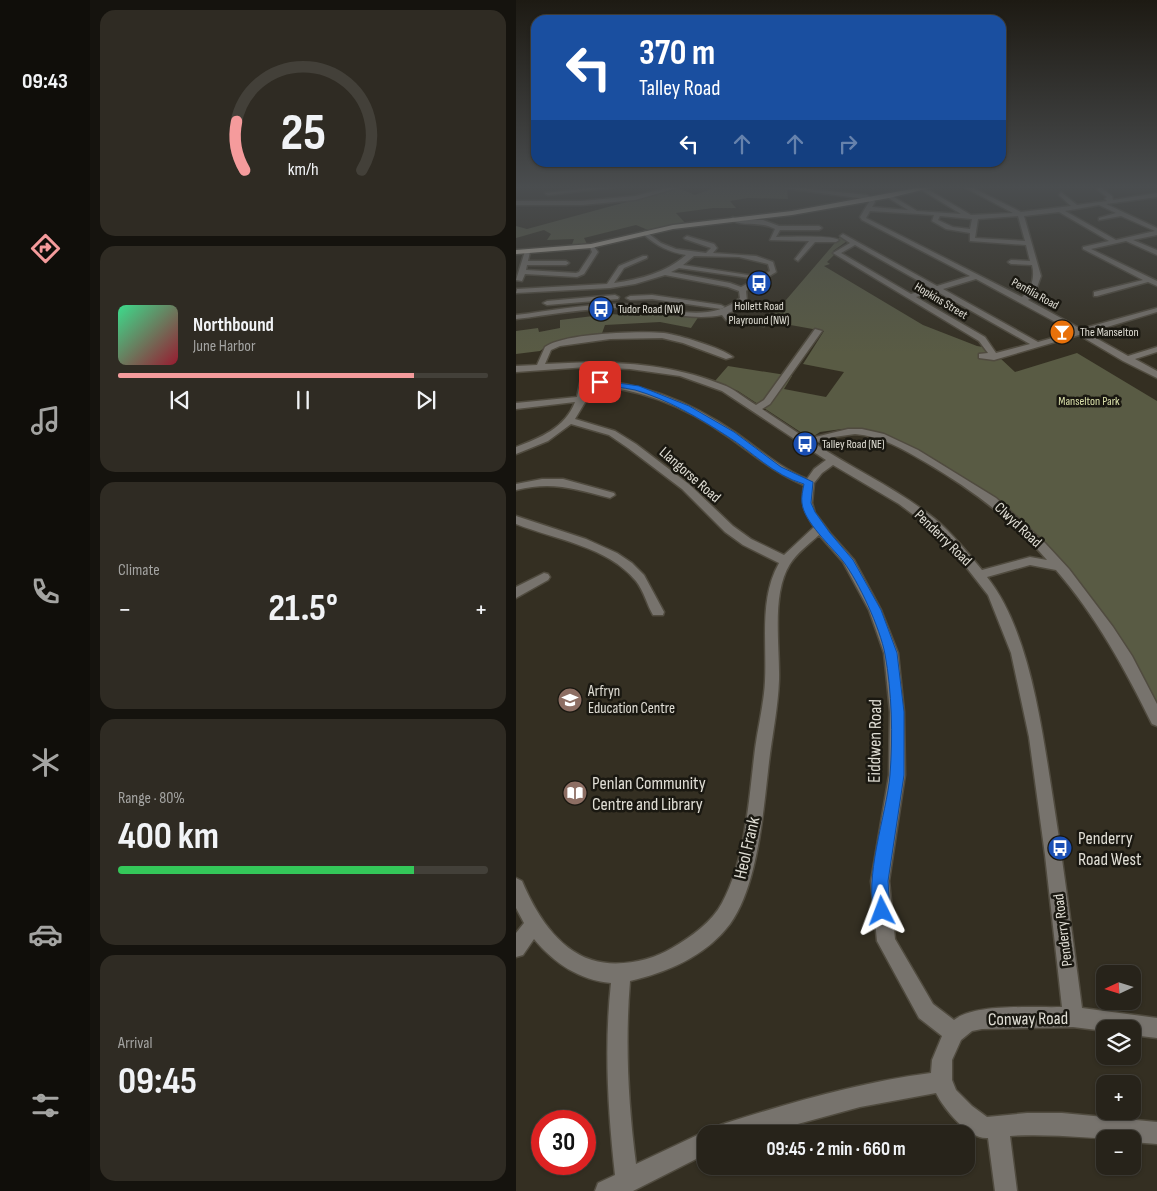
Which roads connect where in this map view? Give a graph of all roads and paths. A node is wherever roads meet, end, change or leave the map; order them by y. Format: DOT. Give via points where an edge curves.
graph roads {
  1 [pos="609,242"];
  2 [pos="656,242"];
  3 [pos="700,242"];
  4 [pos="812,242"];
  5 [pos="909,242"];
  6 [pos="1003,242"];
  7 [pos="1112,242"];
  8 [pos="1132,242"];
  9 [pos="854,243"];
  10 [pos="1030,243"];
  11 [pos="591,246"];
  12 [pos="516,252"];
  13 [pos="527,252"];
  14 [pos="790,253"];
  15 [pos="1157,253"];
  16 [pos="692,254"];
  17 [pos="708,256"];
  18 [pos="645,257"];
  19 [pos="516,261"];
  20 [pos="525,262"];
  21 [pos="1011,262"];
  22 [pos="1035,263"];
  23 [pos="560,264"];
  24 [pos="677,266"];
  25 [pos="520,273"];
  26 [pos="665,273"];
  27 [pos="977,276"];
  28 [pos="752,279"];
  29 [pos="1149,280"];
  30 [pos="1157,284"];
  31 [pos="624,285"];
  32 [pos="730,285"];
  33 [pos="609,286"];
  34 [pos="937,288"];
  35 [pos="742,290"];
  36 [pos="516,293"];
  37 [pos="1097,294"];
  38 [pos="912,296"];
  39 [pos="631,300"];
  40 [pos="1024,300"];
  41 [pos="547,303"];
  42 [pos="722,310"];
  43 [pos="1157,310"];
  44 [pos="516,318"];
  45 [pos="761,324"];
  46 [pos="818,331"];
  47 [pos="1080,333"];
  48 [pos="1038,345"];
  49 [pos="1157,349"];
  50 [pos="982,356"];
  51 [pos="729,357"];
  52 [pos="994,357"];
  53 [pos="1126,358"];
  54 [pos="587,364"];
  55 [pos="540,367"];
  56 [pos="516,369"];
  57 [pos="1157,375"];
  58 [pos="585,383"];
  59 [pos="582,399"];
  60 [pos="516,406"];
  61 [pos="757,408"];
  62 [pos="570,421"];
  63 [pos="807,442"];
  64 [pos="516,451"];
  65 [pos="833,460"];
  66 [pos="809,482"];
  67 [pos="516,488"];
  68 [pos="610,495"];
  69 [pos="519,525"];
  70 [pos="821,528"];
  71 [pos="1040,544"];
  72 [pos="786,561"];
  73 [pos="1030,561"];
  74 [pos="1058,566"];
  75 [pos="980,575"];
  76 [pos="544,577"];
  77 [pos="516,593"];
  78 [pos="658,612"];
  79 [pos="1157,720"];
  80 [pos="516,887"];
  81 [pos="535,923"];
  82 [pos="516,948"];
  83 [pos="621,974"];
  84 [pos="1073,1017"];
  85 [pos="1157,1028"];
  86 [pos="954,1033"];
  87 [pos="941,1082"];
  88 [pos="755,1125"];
  89 [pos="998,1128"];
  90 [pos="1157,1133"];
  91 [pos="697,1147"];
  92 [pos="628,1182"];
  93 [pos="606,1191"];
  94 [pos="1006,1191"];
  1 -- 11 [label="main road"];
  2 -- 16 [label="street"];
  3 -- 17 [label="street" via="714,248"];
  4 -- 14 [label="street" via="800,257"];
  5 -- 27 [label="street, Penfilia Road"];
  6 -- 10 [label="street"];
  7 -- 29 [label="street" via="1085,248"];
  8 -- 15 [label="street"];
  9 -- 34 [label="street"];
  9 -- 38 [label="street, Hopkins Street" via="836,253"];
  10 -- 22 [label="street"];
  11 -- 13 [label="main road"];
  11 -- 25 [label="street" via="595,252 582,273"];
  12 -- 13 [label="main road"];
  13 -- 20 [label="street"];
  16 -- 17 [label="street"];
  16 -- 24 [label="street"];
  17 -- 28 [label="street" via="753,257 771,263 774,271 770,276"];
  18 -- 33 [label="street" via="621,267"];
  19 -- 20 [label="street"];
  20 -- 23 [label="street"];
  20 -- 25 [label="street"];
  21 -- 22 [label="street"];
  22 -- 40 [label="street" via="1038,276 1031,293"];
  24 -- 26 [label="street"];
  24 -- 28 [label="street"];
  25 -- 36 [label="street"];
  26 -- 31 [label="street"];
  26 -- 32 [label="street"];
  27 -- 34 [label="street"];
  27 -- 40 [label="street, Penfilia Road"];
  28 -- 32 [label="street"];
  28 -- 35 [label="street"];
  29 -- 30 [label="street"];
  29 -- 37 [label="street"];
  31 -- 33 [label="street"];
  31 -- 39 [label="street"];
  32 -- 35 [label="street"];
  33 -- 36 [label="street"];
  34 -- 38 [label="street"];
  34 -- 48 [label="street"];
  35 -- 42 [label="street" via="744,299 740,304"];
  38 -- 52 [label="street, Hopkins Street" via="982,339"];
  39 -- 41 [label="street"];
  39 -- 42 [label="street" via="652,297"];
  39 -- 42 [label="street" via="697,315"];
  39 -- 44 [label="street" via="619,306"];
  40 -- 47 [label="street, Penfilia Road"];
  42 -- 45 [label="street" via="729,318"];
  43 -- 47 [label="street"];
  46 -- 61 [label="street" via="766,402"];
  47 -- 48 [label="street"];
  47 -- 53 [label="street, Penfilia Road"];
  48 -- 52 [label="street"];
  49 -- 53 [label="street"];
  50 -- 52 [label="street"];
  51 -- 55 [label="street" via="670,336 652,335 567,341 551,346 545,352"];
  53 -- 57 [label="street, Penfilia Road"];
  54 -- 55 [label="street, Penderry Road"];
  54 -- 58 [label="street"];
  54 -- 61 [label="street, Penderry Road" via="630,366 682,374 726,389"];
  55 -- 56 [label="street, Penderry Road"];
  58 -- 59 [label="street"];
  58 -- 66 [label="street" via="628,386 663,398 731,434 778,469"];
  59 -- 60 [label="street"];
  59 -- 62 [label="street"];
  61 -- 63 [label="street, Penderry Road"];
  62 -- 64 [label="street" via="539,442"];
  62 -- 72 [label="street, Llangorse Road" via="612,433 686,487 729,529 747,542"];
  63 -- 65 [label="street, Penderry Road"];
  63 -- 71 [label="street, Clwyd Road" via="826,434 854,432 879,435 904,445 991,500"];
  65 -- 66 [label="street"];
  65 -- 75 [label="street, Penderry Road" via="931,522"];
  66 -- 70 [label="street, Eiddwen Road" via="806,503"];
  67 -- 68 [label="street" via="555,480"];
  69 -- 78 [label="street" via="575,540 619,559 640,579"];
  70 -- 72 [label="street, Heol Frank" via="804,540"];
  70 -- 86 [label="street, Eiddwen Road" via="848,560 875,610 891,653 897,712 897,775 880,881 886,941 926,1010"];
  71 -- 73 [label="street"];
  71 -- 74 [label="street, Clwyd Road"];
  72 -- 83 [label="street, Heol Frank" via="778,577 770,632 772,681 755,817 740,880 728,911 701,941 668,962"];
  73 -- 74 [label="street"];
  73 -- 75 [label="street"];
  74 -- 79 [label="street, Clwyd Road" via="1096,612 1135,672"];
  75 -- 84 [label="street, Penderry Road" via="993,593 1018,653 1036,737"];
  76 -- 77 [label="street"];
  80 -- 81 [label="street, Heol Frank"];
  81 -- 82 [label="street"];
  81 -- 83 [label="street, Heol Frank" via="553,947 576,964 599,974"];
  83 -- 92 [label="street" via="616,1058 619,1121"];
  84 -- 85 [label="street, Conway Road"];
  84 -- 86 [label="street, Conway Road" via="982,1019 967,1022"];
  86 -- 87 [label="street" via="942,1060"];
  87 -- 88 [label="street" via="794,1113"];
  87 -- 89 [label="street" via="949,1097 972,1120 984,1128"];
  89 -- 90 [label="street" via="1062,1124"];
  89 -- 94 [label="street"];
  91 -- 92 [label="street"];
  92 -- 93 [label="street"];
}
